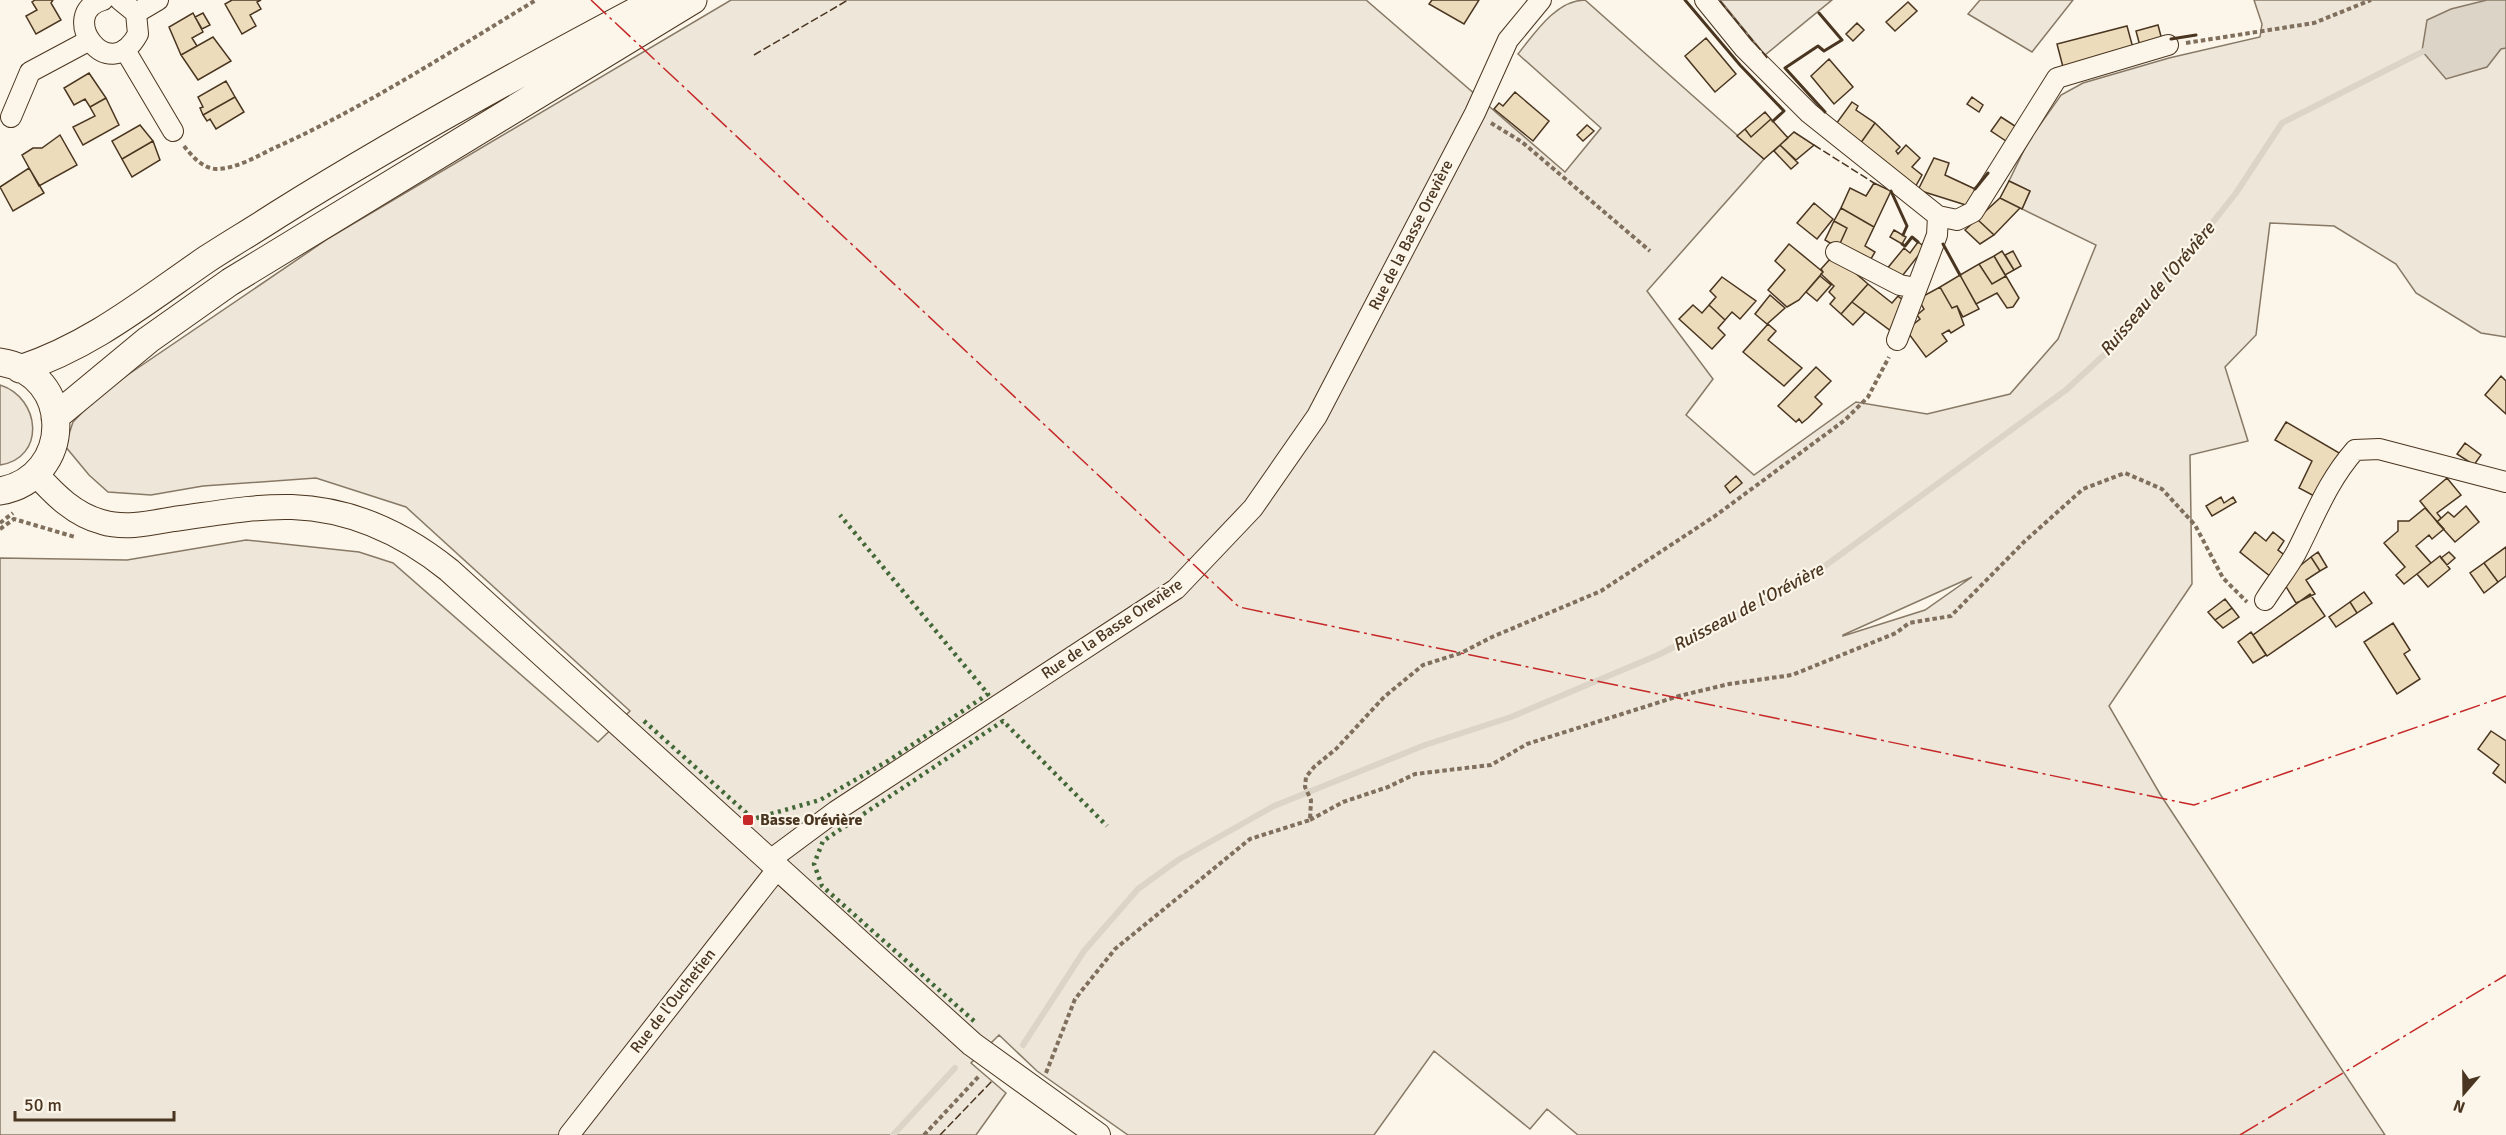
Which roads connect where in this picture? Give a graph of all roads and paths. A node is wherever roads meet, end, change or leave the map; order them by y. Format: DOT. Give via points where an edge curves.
graph roads {
  1 [pos="99,0"];
  2 [pos="120,0"];
  3 [pos="158,0"];
  4 [pos="536,0"];
  5 [pos="657,0"];
  6 [pos="693,0"];
  7 [pos="1541,0"];
  8 [pos="1705,0"];
  9 [pos="2371,0"];
  10 [pos="136,13"];
  11 [pos="88,41"];
  12 [pos="2168,45"];
  13 [pos="125,50"];
  14 [pos="1475,113"];
  15 [pos="11,117"];
  16 [pos="173,131"];
  17 [pos="1938,216"];
  18 [pos="1650,251"];
  19 [pos="1836,252"];
  20 [pos="1915,288"];
  21 [pos="1897,340"];
  22 [pos="10,365"];
  23 [pos="55,417"];
  24 [pos="37,475"];
  25 [pos="2506,482"];
  26 [pos="0,490"];
  27 [pos="0,529"];
  28 [pos="78,537"];
  29 [pos="2265,600"];
  30 [pos="1310,820"];
  31 [pos="774,864"];
  32 [pos="984,1070"];
  33 [pos="1037,1093"];
  34 [pos="569,1135"];
  35 [pos="924,1135"];
  36 [pos="1098,1135"];
  1 -- 11 [label="street" via="85,18"];
  2 -- 10 [label="street"];
  3 -- 10 [label="street"];
  4 -- 16 [label="path" via="357,106 237,165 218,169 204,166"];
  5 -- 22 [label="main road" via="525,69 326,184 208,258 125,318 75,346"];
  6 -- 23 [label="main road" via="230,282 148,340"];
  7 -- 14 [label="street, Rue de la Basse Orevière" via="1508,40"];
  8 -- 17 [label="street" via="1744,48 1809,113"];
  9 -- 12 [label="path" via="2314,23"];
  10 -- 13 [label="street" via="138,34"];
  11 -- 13 [label="street" via="104,52"];
  11 -- 15 [label="street" via="30,72"];
  12 -- 17 [label="street" via="2057,78 1973,212 1957,220"];
  13 -- 16 [label="street"];
  14 -- 18 [label="path" via="1522,142"];
  14 -- 31 [label="street, Rue de la Basse Orevière" via="1317,416 1253,508 1176,589 836,811"];
  17 -- 20 [label="street" via="1937,235"];
  19 -- 20 [label="street" via="1900,285"];
  20 -- 21 [label="street"];
  21 -- 30 [label="path" via="1868,397 1845,420 1715,516 1601,591 1461,653 1423,665 1384,697 1306,777"];
  22 -- 23 [label="main road" via="33,376 44,387"];
  23 -- 24 [label="main road" via="54,443"];
  24 -- 26 [label="main road" via="13,488"];
  24 -- 31 [label="street" via="69,506 104,523 145,524 245,509 293,507 356,518 398,535 449,570"];
  25 -- 29 [label="street" via="2379,449 2355,450 2315,508 2295,555"];
  27 -- 28 [label="path" via="14,519 27,520 68,537"];
  29 -- 30 [label="path" via="2247,602 2223,578 2195,525 2162,489 2125,473 2083,489 1951,616 1909,623 1896,633 1792,675 1679,696 1527,744 1491,765 1415,774 1342,802"];
  30 -- 33 [label="path" via="1250,839 1115,949 1076,999"];
  31 -- 33 [label="street" via="972,1044"];
  31 -- 34 [label="street, Rue de l'Ouchetien"];
  32 -- 35 [label="path"];
  33 -- 36 [label="street"];
}
